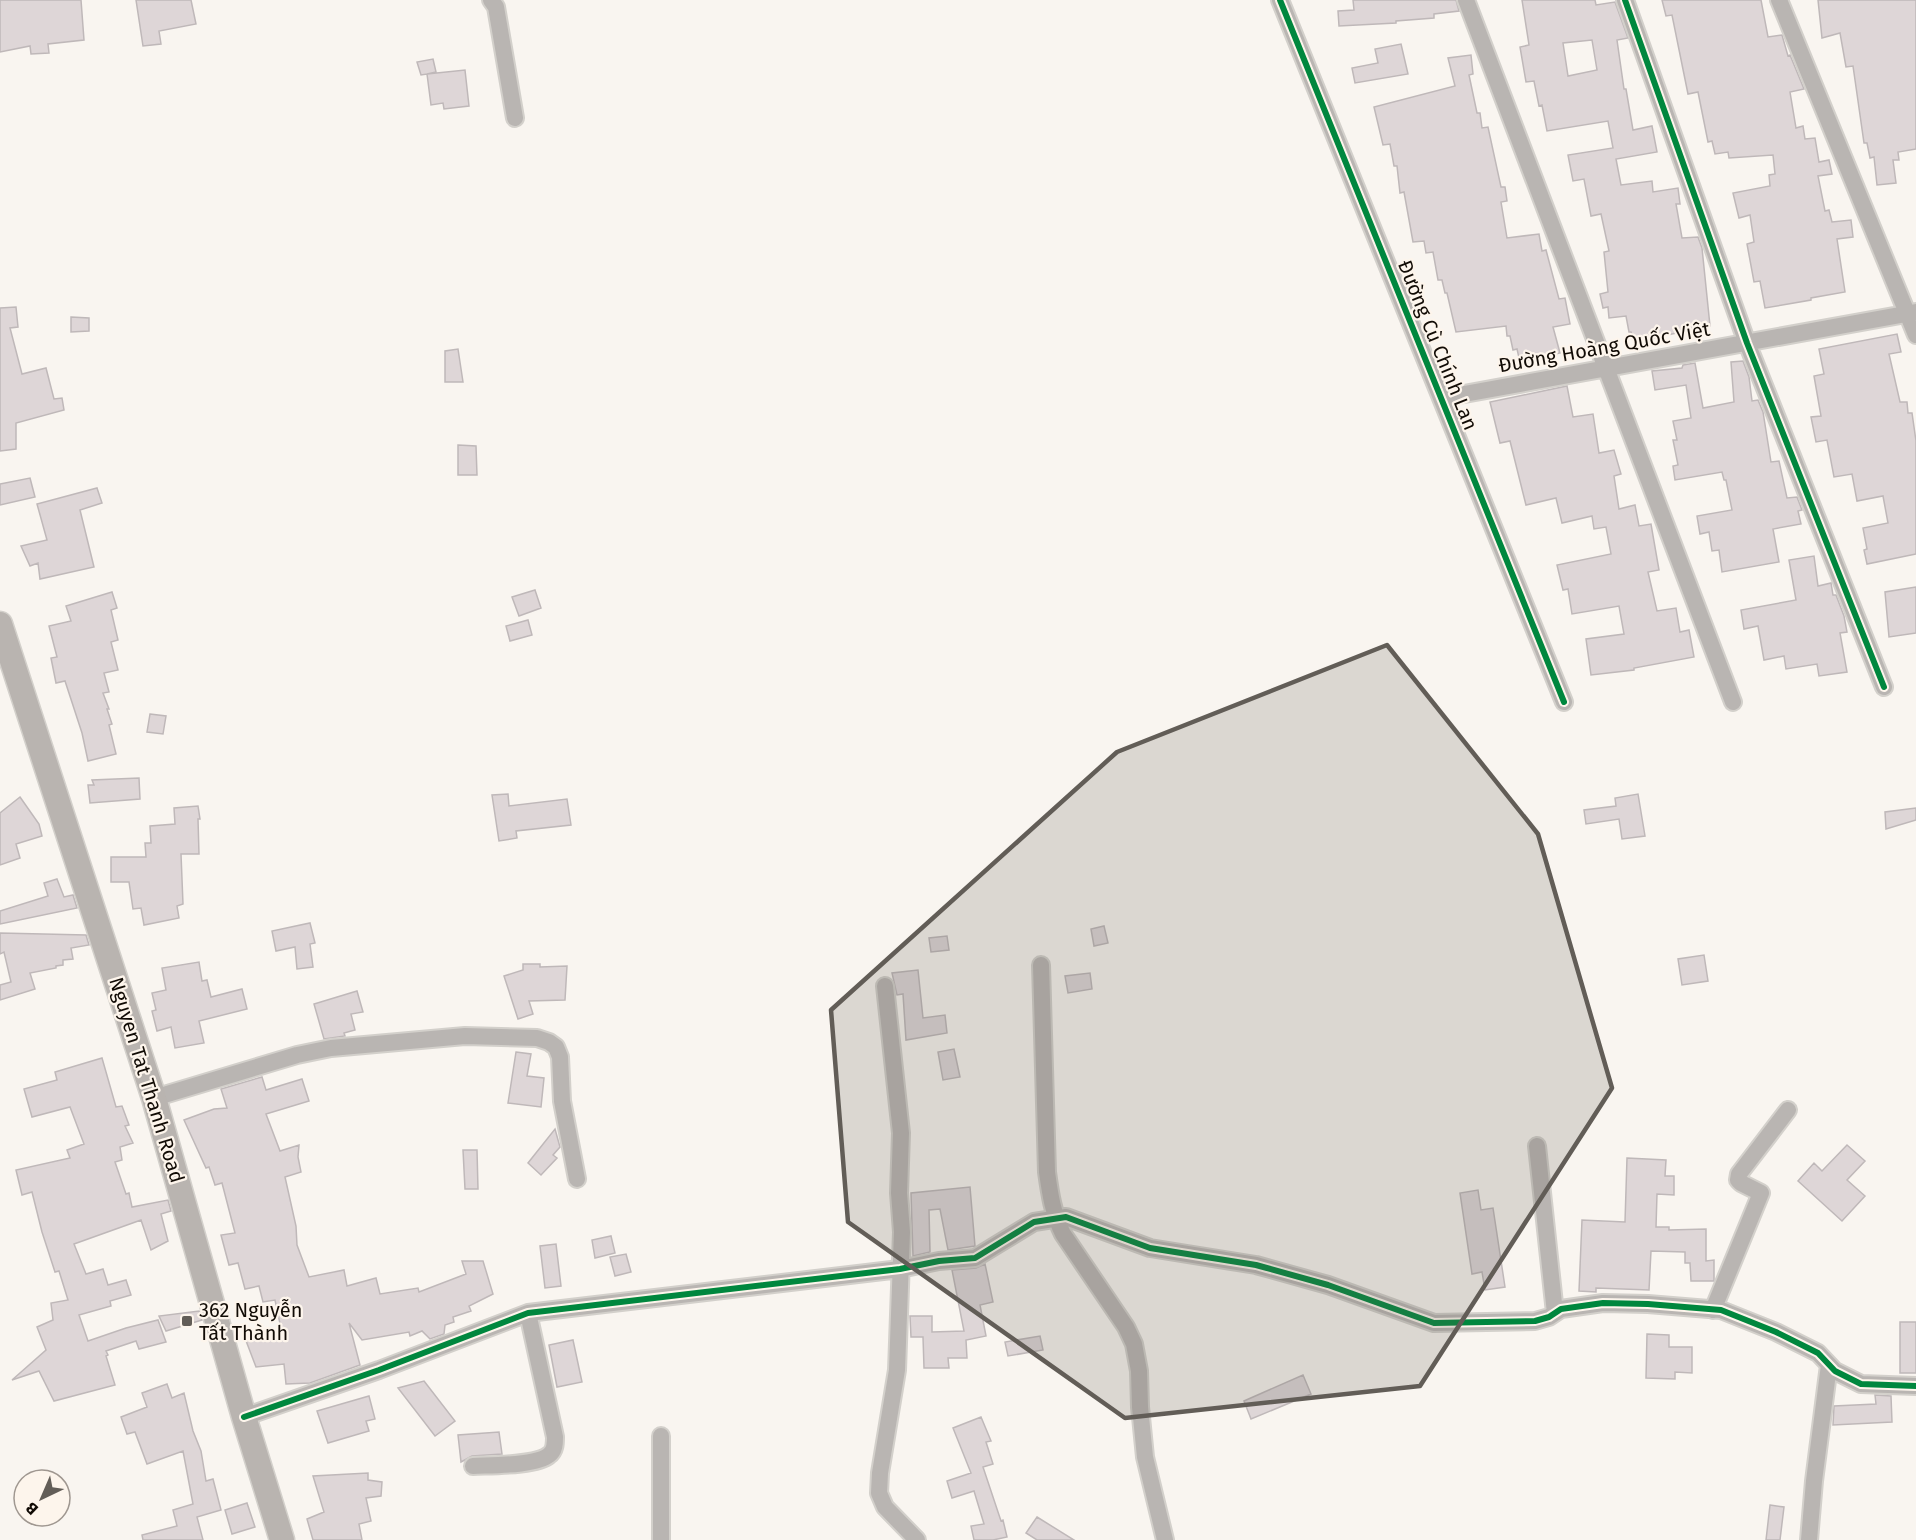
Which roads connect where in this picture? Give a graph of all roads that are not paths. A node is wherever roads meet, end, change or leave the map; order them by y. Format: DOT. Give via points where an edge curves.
graph roads {
  1 [pos="491,0"];
  2 [pos="1280,0"];
  3 [pos="1466,0"];
  4 [pos="1625,0"];
  5 [pos="1779,0"];
  6 [pos="515,118"];
  7 [pos="1912,313"];
  8 [pos="1916,335"];
  9 [pos="1747,343"];
  10 [pos="1606,368"];
  11 [pos="1442,398"];
  12 [pos="0,624"];
  13 [pos="1884,687"];
  14 [pos="1564,702"];
  15 [pos="1733,702"];
  16 [pos="1041,965"];
  17 [pos="885,986"];
  18 [pos="154,1098"];
  19 [pos="1788,1110"];
  20 [pos="1537,1146"];
  21 [pos="577,1179"];
  22 [pos="1056,1219"];
  23 [pos="900,1269"];
  24 [pos="1713,1310"];
  25 [pos="1555,1312"];
  26 [pos="528,1313"];
  27 [pos="1829,1365"];
  28 [pos="1916,1386"];
  29 [pos="244,1417"];
  30 [pos="661,1436"];
  31 [pos="473,1466"];
  32 [pos="282,1540"];
  33 [pos="661,1540"];
  34 [pos="917,1540"];
  35 [pos="1165,1540"];
  36 [pos="1809,1540"];
  1 -- 6 [label="street" via="496,8"];
  2 -- 11 [label="street, Đường Cù Chính Lan"];
  3 -- 10 [label="street"];
  4 -- 9 [label="street"];
  5 -- 7 [label="street"];
  7 -- 8 [label="street"];
  7 -- 9 [label="street, Đường Hoàng Quốc Việt"];
  9 -- 10 [label="street, Đường Hoàng Quốc Việt"];
  9 -- 13 [label="street"];
  10 -- 11 [label="street, Đường Hoàng Quốc Việt"];
  10 -- 15 [label="street"];
  11 -- 14 [label="street, Đường Cù Chính Lan"];
  12 -- 18 [label="main road, Nguyen Tat Thanh Road"];
  16 -- 22 [label="street" via="1047,1172"];
  17 -- 23 [label="street" via="901,1133"];
  18 -- 21 [label="street" via="323,1049 465,1036 537,1038 556,1047 560,1057 562,1101"];
  18 -- 29 [label="main road, Nguyen Tat Thanh Road"];
  19 -- 24 [label="street" via="1739,1174 1741,1183 1761,1193"];
  20 -- 25 [label="street"];
  22 -- 23 [label="street" via="1034,1222 975,1258"];
  22 -- 25 [label="street" via="1066,1217 1150,1248 1266,1268 1328,1285 1434,1323 1535,1321"];
  22 -- 35 [label="street" via="1134,1344 1146,1457"];
  23 -- 26 [label="street"];
  23 -- 34 [label="street" via="897,1370 879,1493 885,1507"];
  24 -- 25 [label="street" via="1603,1303"];
  24 -- 27 [label="street" via="1776,1332 1818,1353"];
  26 -- 29 [label="street"];
  26 -- 31 [label="street" via="555,1437 553,1451 549,1456 527,1462"];
  27 -- 28 [label="street" via="1861,1384"];
  27 -- 36 [label="street"];
  29 -- 32 [label="main road, Nguyen Tat Thanh Road"];
  30 -- 33 [label="street"];
}
